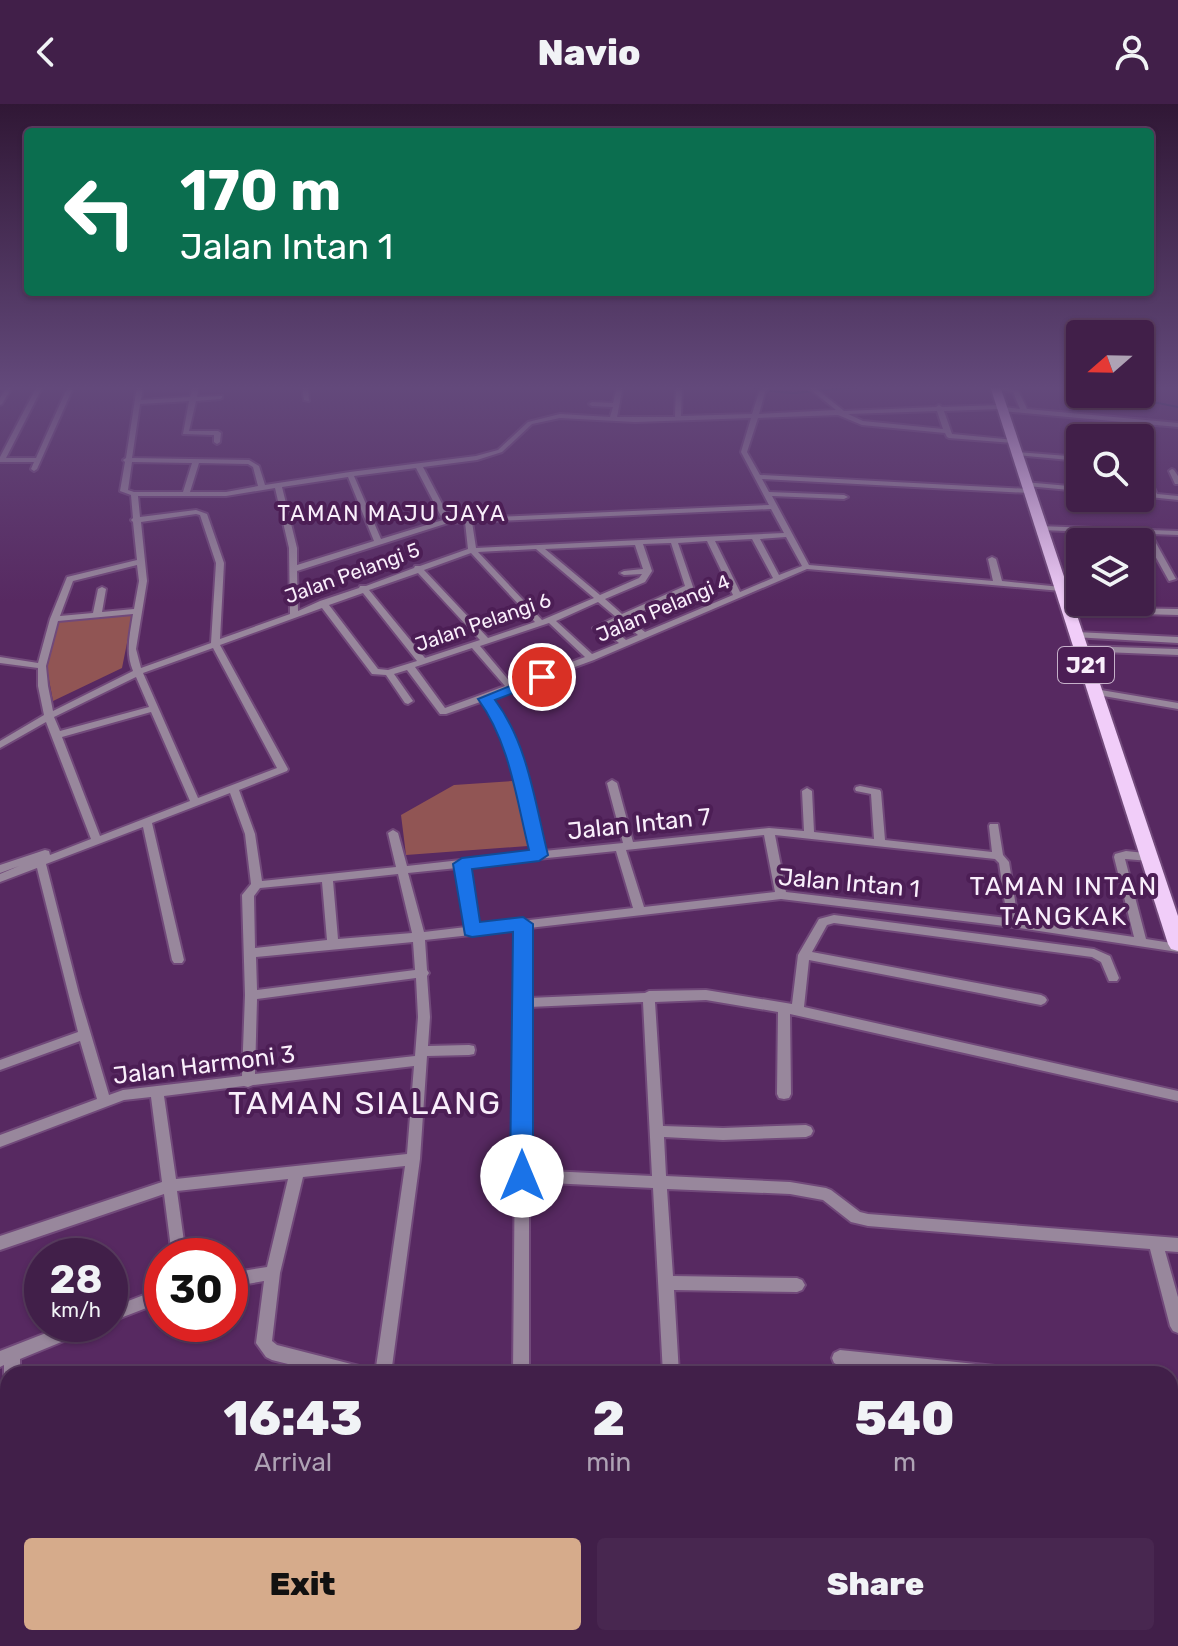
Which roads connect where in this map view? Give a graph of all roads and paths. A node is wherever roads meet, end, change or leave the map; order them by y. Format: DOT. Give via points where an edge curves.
graph roads {
  1 [pos="3,458"];
  2 [pos="474,458"];
  3 [pos="747,458"];
  4 [pos="1018,458"];
  5 [pos="37,460"];
  6 [pos="126,460"];
  7 [pos="196,460"];
  8 [pos="418,465"];
  9 [pos="34,469"];
  10 [pos="1172,471"];
  11 [pos="350,474"];
  12 [pos="758,477"];
  13 [pos="1178,482"];
  14 [pos="278,485"];
  15 [pos="1028,487"];
  16 [pos="262,488"];
  17 [pos="1066,488"];
  18 [pos="134,494"];
  19 [pos="768,494"];
  20 [pos="186,495"];
  21 [pos="1154,496"];
  22 [pos="844,497"];
  23 [pos="1178,498"];
  24 [pos="774,507"];
  25 [pos="468,518"];
  26 [pos="135,520"];
  27 [pos="447,521"];
  28 [pos="1041,528"];
  29 [pos="1066,529"];
  30 [pos="1154,532"];
  31 [pos="1178,533"];
  32 [pos="789,535"];
  33 [pos="755,537"];
  34 [pos="710,539"];
  35 [pos="378,541"];
  36 [pos="638,541"];
  37 [pos="674,541"];
  38 [pos="537,546"];
  39 [pos="1154,546"];
  40 [pos="472,550"];
  41 [pos="992,559"];
  42 [pos="140,562"];
  43 [pos="806,567"];
  44 [pos="418,568"];
  45 [pos="294,569"];
  46 [pos="648,571"];
  47 [pos="624,573"];
  48 [pos="777,579"];
  49 [pos="1172,579"];
  50 [pos="998,583"];
  51 [pos="363,588"];
  52 [pos="102,589"];
  53 [pos="1061,589"];
  54 [pos="738,596"];
  55 [pos="599,600"];
  56 [pos="323,603"];
  57 [pos="1066,604"];
  58 [pos="138,611"];
  59 [pos="1154,612"];
  60 [pos="1178,612"];
  61 [pos="294,613"];
  62 [pos="97,615"];
  63 [pos="1070,616"];
  64 [pos="621,617"];
  65 [pos="54,619"];
  66 [pos="545,621"];
  67 [pos="644,636"];
  68 [pos="1178,640"];
  69 [pos="486,641"];
  70 [pos="1079,642"];
  71 [pos="215,643"];
  72 [pos="625,644"];
  73 [pos="474,645"];
  74 [pos="1178,652"];
  75 [pos="591,658"];
  76 [pos="0,660"];
  77 [pos="423,662"];
  78 [pos="42,666"];
  79 [pos="409,666"];
  80 [pos="136,673"];
  81 [pos="389,673"];
  82 [pos="511,688"];
  83 [pos="1095,692"];
  84 [pos="486,699"];
  85 [pos="408,701"];
  86 [pos="1178,706"];
  87 [pos="153,709"];
  88 [pos="49,716"];
  89 [pos="57,735"];
  90 [pos="0,745"];
  91 [pos="612,783"];
  92 [pos="860,789"];
  93 [pos="234,790"];
  94 [pos="807,791"];
  95 [pos="195,802"];
  96 [pos="147,822"];
  97 [pos="994,826"];
  98 [pos="769,831"];
  99 [pos="393,833"];
  100 [pos="809,835"];
  101 [pos="96,839"];
  102 [pos="880,842"];
  103 [pos="624,846"];
  104 [pos="539,855"];
  105 [pos="996,856"];
  106 [pos="1150,857"];
  107 [pos="41,864"];
  108 [pos="462,864"];
  109 [pos="0,869"];
  110 [pos="403,871"];
  111 [pos="0,878"];
  112 [pos="327,879"];
  113 [pos="257,885"];
  114 [pos="781,895"];
  115 [pos="640,911"];
  116 [pos="1013,923"];
  117 [pos="523,924"];
  118 [pos="472,930"];
  119 [pos="419,937"];
  120 [pos="1141,942"];
  121 [pos="333,944"];
  122 [pos="1178,946"];
  123 [pos="250,953"];
  124 [pos="804,955"];
  125 [pos="178,960"];
  126 [pos="423,973"];
  127 [pos="1113,978"];
  128 [pos="251,995"];
  129 [pos="649,996"];
  130 [pos="1041,1000"];
  131 [pos="523,1003"];
  132 [pos="790,1009"];
  133 [pos="86,1034"];
  134 [pos="469,1050"];
  135 [pos="422,1056"];
  136 [pos="0,1065"];
  137 [pos="248,1082"];
  138 [pos="157,1091"];
  139 [pos="784,1094"];
  140 [pos="1178,1096"];
  141 [pos="104,1100"];
  142 [pos="657,1131"];
  143 [pos="806,1131"];
  144 [pos="0,1141"];
  145 [pos="413,1159"];
  146 [pos="297,1171"];
  147 [pos="522,1176"];
  148 [pos="660,1183"];
  149 [pos="170,1186"];
  150 [pos="177,1238"];
  151 [pos="0,1243"];
  152 [pos="1156,1243"];
  153 [pos="1178,1245"];
  154 [pos="273,1273"];
  155 [pos="248,1277"];
  156 [pos="666,1283"];
  157 [pos="797,1285"];
  158 [pos="1178,1326"];
  159 [pos="43,1342"];
  160 [pos="6,1357"];
  161 [pos="840,1358"];
  162 [pos="327,1366"];
  163 [pos="384,1366"];
  164 [pos="521,1366"];
  165 [pos="671,1366"];
  166 [pos="918,1366"];
  1 -- 5 [label="street"];
  2 -- 8 [label="street"];
  3 -- 12 [label="street"];
  4 -- 15 [label="main road, J21"];
  5 -- 9 [label="street"];
  6 -- 7 [label="street"];
  6 -- 18 [label="street" via="124,491"];
  7 -- 16 [label="street" via="249,462 256,466"];
  7 -- 20 [label="street"];
  8 -- 11 [label="street"];
  8 -- 27 [label="street"];
  10 -- 13 [label="street"];
  11 -- 14 [label="street"];
  11 -- 35 [label="street"];
  12 -- 15 [label="street"];
  12 -- 19 [label="street"];
  14 -- 16 [label="street"];
  14 -- 45 [label="street"];
  15 -- 17 [label="street"];
  15 -- 28 [label="main road, J21"];
  16 -- 20 [label="street"];
  18 -- 20 [label="street"];
  18 -- 26 [label="street"];
  19 -- 22 [label="street"];
  19 -- 24 [label="street"];
  21 -- 23 [label="street"];
  24 -- 25 [label="street"];
  24 -- 32 [label="street"];
  25 -- 27 [label="street"];
  25 -- 40 [label="street"];
  26 -- 42 [label="street"];
  26 -- 71 [label="street" via="203,514 220,563"];
  27 -- 35 [label="street"];
  28 -- 29 [label="street"];
  28 -- 53 [label="main road, J21"];
  30 -- 31 [label="street"];
  32 -- 33 [label="street, Jalan Pelangi 5"];
  32 -- 43 [label="street"];
  33 -- 34 [label="street, Jalan Pelangi 5"];
  33 -- 48 [label="street"];
  34 -- 37 [label="street, Jalan Pelangi 5"];
  34 -- 54 [label="street"];
  35 -- 45 [label="street"];
  36 -- 37 [label="street, Jalan Pelangi 5"];
  36 -- 38 [label="street, Jalan Pelangi 5"];
  36 -- 46 [label="street"];
  37 -- 64 [label="street" via="689,587"];
  38 -- 40 [label="street, Jalan Pelangi 5"];
  38 -- 55 [label="street"];
  39 -- 49 [label="street"];
  40 -- 44 [label="street, Jalan Pelangi 5"];
  40 -- 66 [label="street"];
  41 -- 50 [label="street"];
  42 -- 58 [label="street"];
  42 -- 65 [label="street" via="70,579"];
  43 -- 48 [label="street, Jalan Pelangi 4"];
  43 -- 50 [label="street"];
  44 -- 51 [label="street, Jalan Pelangi 5"];
  44 -- 69 [label="street"];
  45 -- 61 [label="street"];
  46 -- 47 [label="street"];
  46 -- 55 [label="street, Jalan Pelangi 6" via="642,580"];
  48 -- 54 [label="street, Jalan Pelangi 4"];
  50 -- 53 [label="street"];
  51 -- 56 [label="street, Jalan Pelangi 5"];
  51 -- 77 [label="street"];
  52 -- 62 [label="street"];
  53 -- 57 [label="main road, J21"];
  54 -- 67 [label="street, Jalan Pelangi 4"];
  55 -- 64 [label="street"];
  55 -- 66 [label="street, Jalan Pelangi 6"];
  56 -- 61 [label="street, Jalan Pelangi 5"];
  56 -- 81 [label="street, Jalan Pelangi 6" via="375,672"];
  58 -- 62 [label="street"];
  58 -- 80 [label="street" via="132,649"];
  59 -- 60 [label="street"];
  61 -- 71 [label="street, Jalan Pelangi 5"];
  62 -- 65 [label="street"];
  63 -- 70 [label="main road, J21"];
  64 -- 67 [label="street"];
  64 -- 72 [label="street" via="600,626"];
  65 -- 78 [label="street"];
  66 -- 69 [label="street, Jalan Pelangi 6"];
  66 -- 75 [label="street"];
  67 -- 72 [label="street, Jalan Pelangi 4"];
  68 -- 70 [label="street"];
  69 -- 73 [label="street, Jalan Pelangi 6"];
  70 -- 74 [label="street"];
  70 -- 83 [label="main road, J21"];
  71 -- 80 [label="street, Jalan Pelangi 5"];
  71 -- 93 [label="street" via="283,769"];
  72 -- 75 [label="street, Jalan Pelangi 4"];
  73 -- 77 [label="street, Jalan Pelangi 6"];
  73 -- 82 [label="street"];
  75 -- 82 [label="street, Jalan Pelangi 4"];
  76 -- 78 [label="street"];
  77 -- 79 [label="street, Jalan Pelangi 6"];
  78 -- 88 [label="street"];
  79 -- 81 [label="street, Jalan Pelangi 6"];
  79 -- 84 [label="street, Jalan Pelangi 4" via="443,712"];
  80 -- 87 [label="street"];
  80 -- 88 [label="street, Jalan Pelangi 5"];
  81 -- 85 [label="street"];
  82 -- 84 [label="street, Jalan Pelangi 4"];
  83 -- 86 [label="street"];
  83 -- 106 [label="main road, J21"];
  84 -- 104 [label="street" via="510,740"];
  87 -- 89 [label="street"];
  87 -- 95 [label="street"];
  88 -- 89 [label="street"];
  88 -- 90 [label="street, Jalan Pelangi 5"];
  89 -- 101 [label="street"];
  91 -- 103 [label="street"];
  92 -- 102 [label="street" via="877,794"];
  93 -- 95 [label="street"];
  93 -- 113 [label="street" via="250,834"];
  94 -- 100 [label="street"];
  95 -- 96 [label="street"];
  96 -- 101 [label="street"];
  96 -- 125 [label="street"];
  97 -- 105 [label="street"];
  98 -- 100 [label="street, Jalan Intan 7"];
  98 -- 103 [label="street, Jalan Intan 7"];
  98 -- 114 [label="street"];
  99 -- 110 [label="street"];
  100 -- 102 [label="street, Jalan Intan 7"];
  101 -- 107 [label="street"];
  101 -- 109 [label="street"];
  102 -- 105 [label="street, Jalan Intan 7"];
  103 -- 104 [label="street, Jalan Intan 7"];
  103 -- 115 [label="street"];
  104 -- 108 [label="street, Jalan Intan 7"];
  105 -- 116 [label="street" via="1004,862"];
  106 -- 120 [label="street" via="1119,859"];
  106 -- 122 [label="main road, J21"];
  107 -- 111 [label="street"];
  107 -- 133 [label="street"];
  108 -- 110 [label="street, Jalan Intan 7"];
  108 -- 118 [label="street"];
  110 -- 112 [label="street, Jalan Intan 7"];
  110 -- 119 [label="street"];
  112 -- 113 [label="street, Jalan Intan 7"];
  112 -- 121 [label="street"];
  113 -- 123 [label="street" via="248,898"];
  114 -- 115 [label="street, Jalan Intan 1"];
  114 -- 116 [label="street, Jalan Intan 1"];
  115 -- 117 [label="street, Jalan Intan 1"];
  116 -- 120 [label="street, Jalan Intan 1"];
  117 -- 118 [label="street, Jalan Intan 1"];
  117 -- 131 [label="street"];
  118 -- 119 [label="street, Jalan Intan 1"];
  119 -- 121 [label="street, Jalan Intan 1"];
  119 -- 126 [label="street"];
  120 -- 122 [label="street, Jalan Intan 1"];
  121 -- 123 [label="street, Jalan Intan 1"];
  123 -- 128 [label="street"];
  124 -- 127 [label="street" via="823,922 834,919 1094,953 1106,959"];
  124 -- 130 [label="street"];
  124 -- 132 [label="street"];
  126 -- 128 [label="street"];
  126 -- 135 [label="street"];
  128 -- 137 [label="street"];
  129 -- 131 [label="street"];
  129 -- 132 [label="street" via="706,995"];
  129 -- 142 [label="street"];
  131 -- 147 [label="street"];
  132 -- 139 [label="street"];
  132 -- 140 [label="street"];
  133 -- 136 [label="street"];
  133 -- 141 [label="street"];
  134 -- 135 [label="street, Jalan Harmoni 3"];
  135 -- 137 [label="street, Jalan Harmoni 3"];
  135 -- 145 [label="street"];
  137 -- 138 [label="street, Jalan Harmoni 3"];
  138 -- 141 [label="street, Jalan Harmoni 3"];
  138 -- 149 [label="street"];
  141 -- 144 [label="street, Jalan Harmoni 3"];
  142 -- 143 [label="street"];
  142 -- 148 [label="street"];
  145 -- 146 [label="street"];
  145 -- 163 [label="street"];
  146 -- 149 [label="street"];
  146 -- 154 [label="street"];
  147 -- 148 [label="street"];
  147 -- 164 [label="street"];
  148 -- 152 [label="street" via="822,1193 868,1220"];
  148 -- 156 [label="street"];
  149 -- 150 [label="street"];
  149 -- 151 [label="street"];
  152 -- 153 [label="street"];
  152 -- 158 [label="street"];
  154 -- 155 [label="street"];
  154 -- 162 [label="street" via="265,1347"];
  156 -- 157 [label="street"];
  156 -- 165 [label="street"];
  159 -- 160 [label="street"];
  161 -- 166 [label="street"];
}
